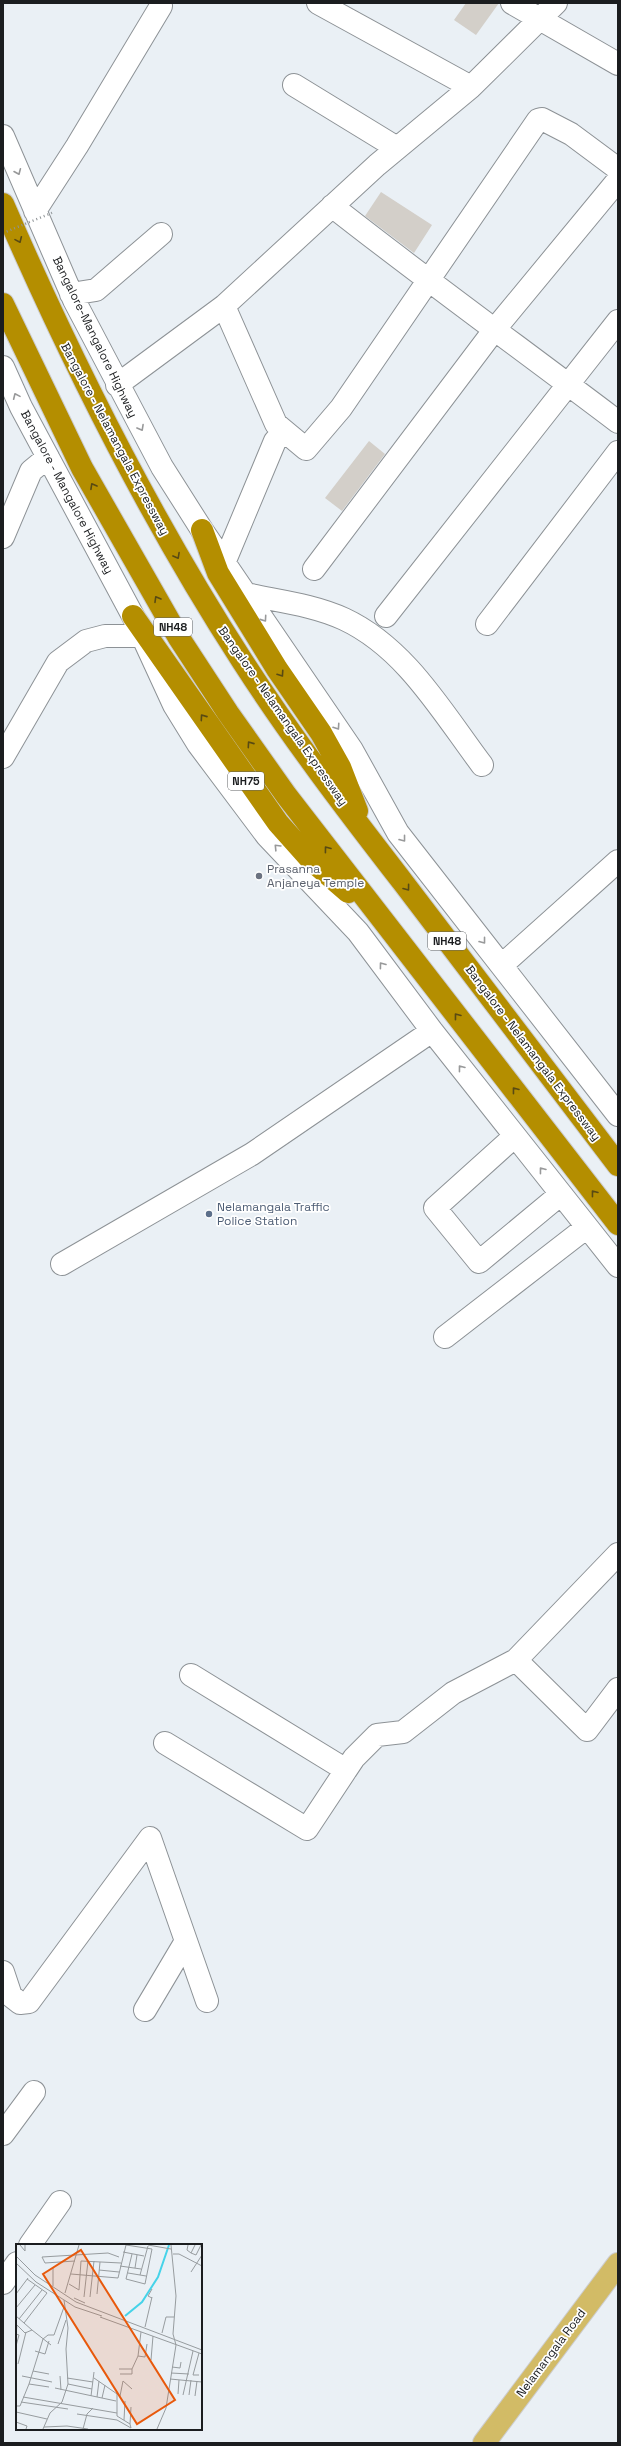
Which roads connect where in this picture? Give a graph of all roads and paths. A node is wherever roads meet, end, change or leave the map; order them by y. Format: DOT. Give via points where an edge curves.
graph roads {
  1 [pos="318,3"];
  2 [pos="512,3"];
  3 [pos="556,3"];
  4 [pos="161,6"];
  5 [pos="541,20"];
  6 [pos="618,64"];
  7 [pos="294,85"];
  8 [pos="471,88"];
  9 [pos="3,136"];
  10 [pos="397,148"];
  11 [pos="618,169"];
  12 [pos="618,180"];
  13 [pos="3,204"];
  14 [pos="332,206"];
  15 [pos="44,212"];
  16 [pos="3,233"];
  17 [pos="161,234"];
  18 [pos="428,282"];
  19 [pos="71,294"];
  20 [pos="3,304"];
  21 [pos="224,306"];
  22 [pos="618,321"];
  23 [pos="495,329"];
  24 [pos="3,367"];
  25 [pos="567,383"];
  26 [pos="117,385"];
  27 [pos="618,422"];
  28 [pos="284,431"];
  29 [pos="618,452"];
  30 [pos="48,457"];
  31 [pos="202,530"];
  32 [pos="3,537"];
  33 [pos="224,563"];
  34 [pos="314,569"];
  35 [pos="246,594"];
  36 [pos="133,616"];
  37 [pos="386,616"];
  38 [pos="487,624"];
  39 [pos="142,636"];
  40 [pos="3,757"];
  41 [pos="482,765"];
  42 [pos="366,834"];
  43 [pos="618,861"];
  44 [pos="385,924"];
  45 [pos="502,965"];
  46 [pos="432,1031"];
  47 [pos="618,1114"];
  48 [pos="515,1136"];
  49 [pos="618,1165"];
  50 [pos="561,1194"];
  51 [pos="618,1224"];
  52 [pos="587,1227"];
  53 [pos="62,1264"];
  54 [pos="618,1266"];
  55 [pos="445,1337"];
  56 [pos="618,1554"];
  57 [pos="516,1660"];
  58 [pos="191,1675"];
  59 [pos="618,1690"];
  60 [pos="165,1743"];
  61 [pos="346,1770"];
  62 [pos="186,1941"];
  63 [pos="3,1972"];
  64 [pos="207,2001"];
  65 [pos="145,2010"];
  66 [pos="34,2092"];
  67 [pos="3,2134"];
  68 [pos="60,2202"];
  69 [pos="31,2244"];
  70 [pos="16,2264"];
  71 [pos="618,2264"];
  72 [pos="3,2283"];
  73 [pos="484,2443"];
  1 -- 8 [label="street"];
  2 -- 5 [label="street"];
  3 -- 5 [label="street"];
  4 -- 15 [label="street" via="77,146"];
  5 -- 6 [label="street"];
  5 -- 8 [label="street"];
  7 -- 10 [label="street"];
  8 -- 10 [label="street"];
  9 -- 15 [label="street, Bangalore-Mangalore Highway, one-way"];
  10 -- 14 [label="street"];
  11 -- 18 [label="street" via="571,134 542,119 538,120"];
  12 -- 23 [label="street"];
  13 -- 42 [label="highway, Bangalore - Nelamangala Expressway / NH48, one-way" via="58,331 123,459 183,566 244,664"];
  14 -- 18 [label="street"];
  14 -- 21 [label="street"];
  15 -- 16 [label="path, bridge"];
  15 -- 19 [label="street, Bangalore-Mangalore Highway"];
  17 -- 19 [label="street" via="96,290"];
  18 -- 23 [label="street"];
  18 -- 28 [label="street" via="341,408 306,450"];
  19 -- 26 [label="street, Bangalore-Mangalore Highway"];
  44 -- 20 [label="highway, NH48, one-way" via="286,795 179,638 82,468"];
  21 -- 26 [label="street"];
  21 -- 28 [label="street" via="276,424"];
  22 -- 25 [label="street"];
  23 -- 25 [label="street"];
  23 -- 34 [label="street"];
  30 -- 24 [label="street, Bangalore - Mangalore Highway / NH75, one-way"];
  25 -- 27 [label="street"];
  25 -- 37 [label="street"];
  26 -- 31 [label="street, Bangalore-Mangalore Highway, one-way" via="162,467"];
  28 -- 33 [label="street" via="275,442"];
  29 -- 38 [label="street"];
  30 -- 32 [label="street" via="31,471"];
  30 -- 36 [label="street, Bangalore - Mangalore Highway / NH75"];
  31 -- 33 [label="street, Bangalore-Mangalore Highway"];
  31 -- 42 [label="highway, one-way" via="218,574 277,669 321,733 340,767"];
  33 -- 35 [label="street, Bangalore-Mangalore Highway"];
  35 -- 41 [label="street" via="311,608 343,619 385,644 407,666"];
  35 -- 45 [label="street, Bangalore-Mangalore Highway, one-way" via="352,750 398,833"];
  36 -- 39 [label="street, Bangalore - Mangalore Highway"];
  44 -- 36 [label="highway, NH75, one-way" via="312,860 278,823"];
  39 -- 40 [label="street" via="105,636 86,641 58,662"];
  46 -- 39 [label="street, Bangalore - Mangalore Highway, one-way" via="358,932 267,836 241,804 174,705"];
  42 -- 49 [label="highway, Bangalore - Nelamangala Expressway / NH48, one-way"];
  43 -- 45 [label="street"];
  51 -- 44 [label="highway, NH48, one-way"];
  45 -- 47 [label="street, Bangalore-Mangalore Highway"];
  48 -- 46 [label="street, Bangalore - Mangalore Highway, one-way"];
  46 -- 53 [label="street" via="252,1154"];
  50 -- 48 [label="street, Bangalore - Mangalore Highway, one-way"];
  48 -- 50 [label="street" via="435,1208 479,1262"];
  50 -- 52 [label="street, Bangalore - Mangalore Highway"];
  52 -- 54 [label="street, Bangalore - Mangalore Highway"];
  52 -- 55 [label="street"];
  56 -- 57 [label="street"];
  57 -- 59 [label="street" via="587,1730"];
  57 -- 61 [label="street" via="453,1693 403,1732 377,1735"];
  58 -- 61 [label="street"];
  60 -- 61 [label="street" via="307,1830"];
  62 -- 63 [label="street" via="150,1838 29,2002 20,2003 11,1996"];
  62 -- 64 [label="street"];
  62 -- 65 [label="street"];
  66 -- 67 [label="street"];
  68 -- 69 [label="street"];
  70 -- 72 [label="street"];
  71 -- 73 [label="main road, Nelamangala Road"];
}
